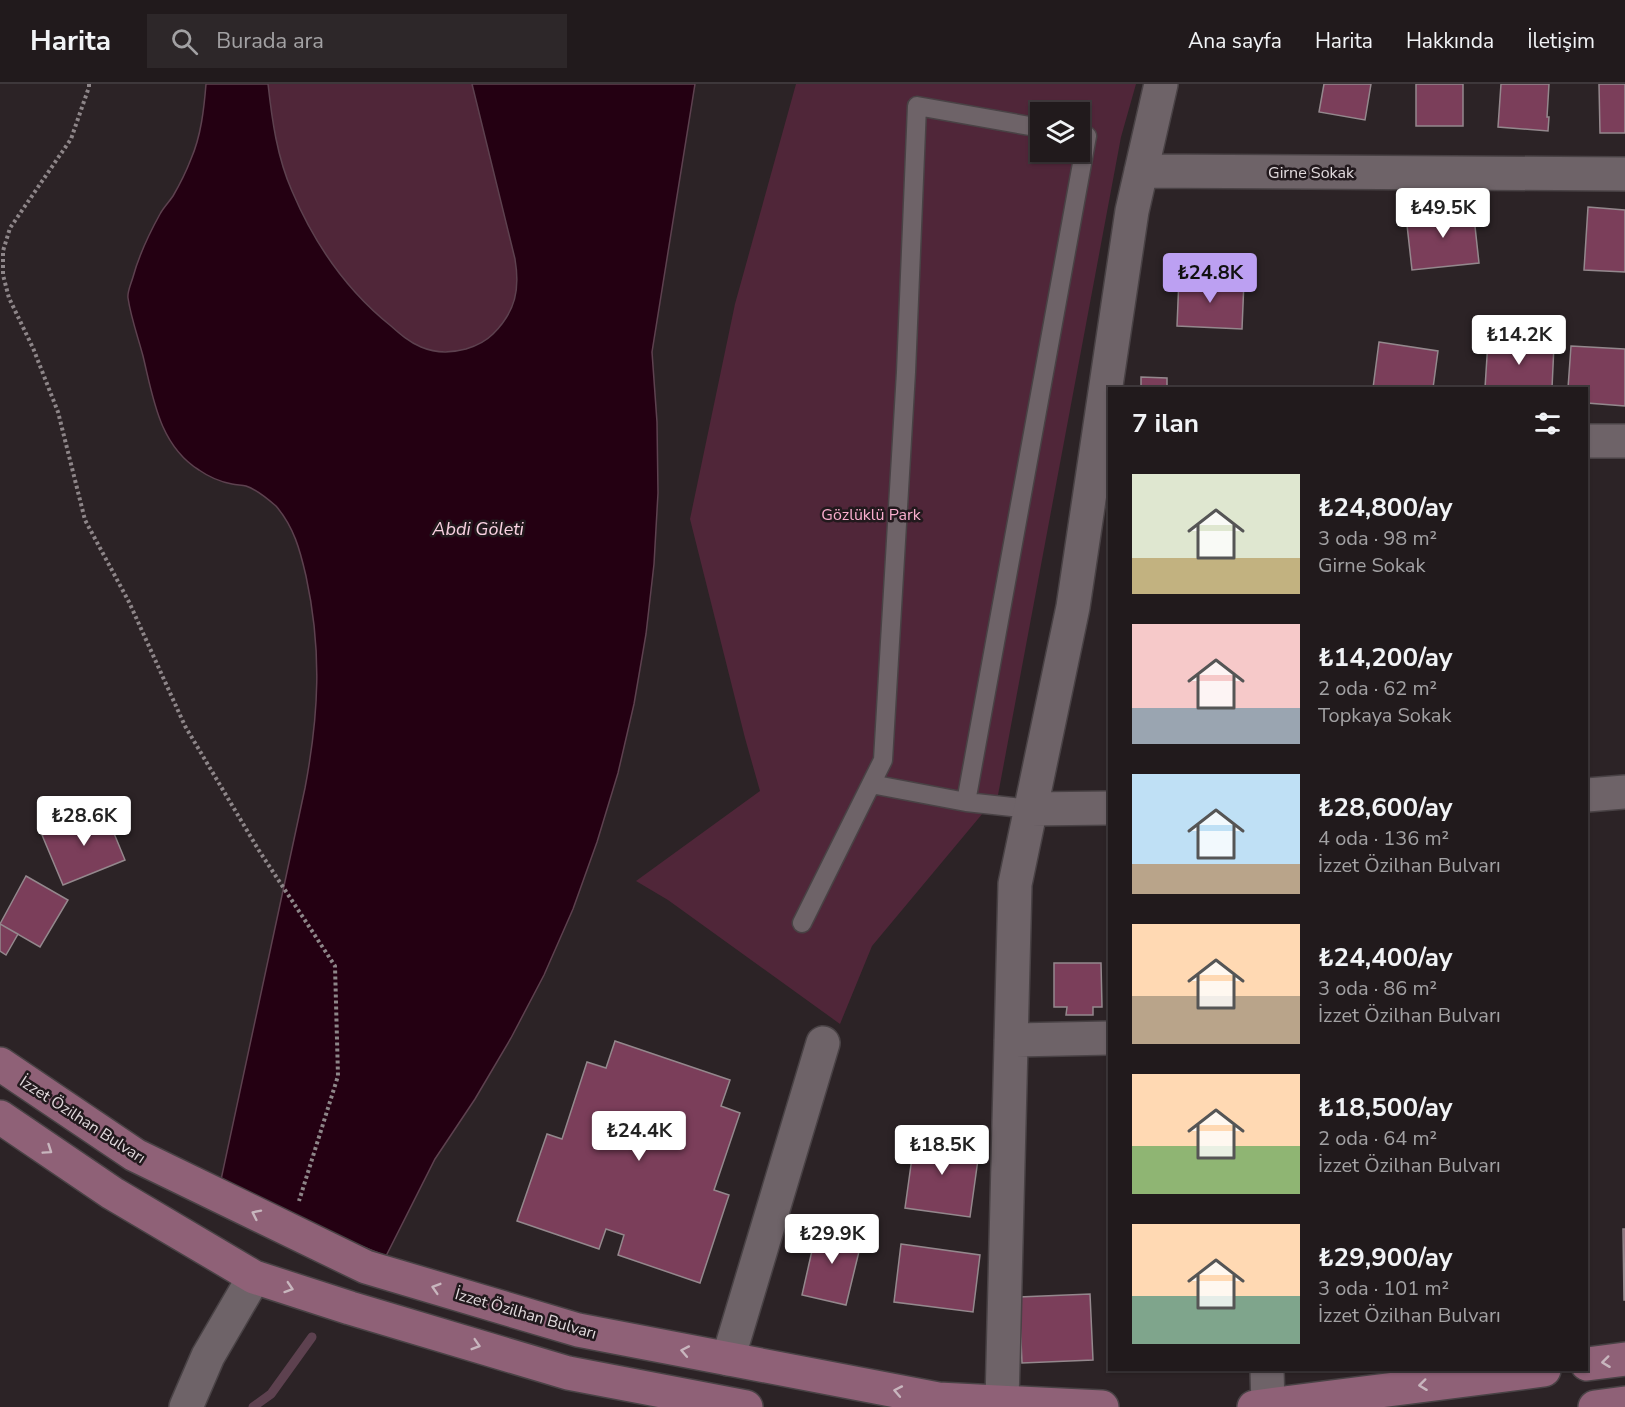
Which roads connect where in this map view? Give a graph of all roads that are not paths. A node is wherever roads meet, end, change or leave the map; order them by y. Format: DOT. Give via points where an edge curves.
graph roads {
  1 [pos="1161,84"];
  2 [pos="1030,126"];
  3 [pos="1082,162"];
  4 [pos="1141,171"];
  5 [pos="1625,174"];
  6 [pos="1110,387"];
  7 [pos="1108,404"];
  8 [pos="1104,436"];
  9 [pos="1588,441"];
  10 [pos="1625,441"];
  11 [pos="871,784"];
  12 [pos="1625,792"];
  13 [pos="1588,795"];
  14 [pos="966,802"];
  15 [pos="1108,808"];
  16 [pos="1031,809"];
  17 [pos="802,923"];
  18 [pos="1108,1038"];
  19 [pos="1011,1040"];
  20 [pos="823,1043"];
  21 [pos="0,1064"];
  22 [pos="0,1117"];
  23 [pos="254,1277"];
  24 [pos="728,1359"];
  25 [pos="1625,1359"];
  26 [pos="1588,1364"];
  27 [pos="1267,1371"];
  28 [pos="1526,1371"];
  29 [pos="1473,1374"];
  30 [pos="1002,1402"];
  31 [pos="1625,1403"];
  32 [pos="1261,1406"];
  33 [pos="186,1407"];
  34 [pos="746,1407"];
  35 [pos="1102,1407"];
  36 [pos="1595,1407"];
  1 -- 4 [label="street"];
  2 -- 11 [label="lane" via="917,106 883,760"];
  3 -- 14 [label="lane"];
  4 -- 5 [label="street, Girne Sokak"];
  4 -- 6 [label="street" via="1132,211"];
  7 -- 8 [label="street"];
  8 -- 16 [label="street"];
  9 -- 10 [label="street"];
  11 -- 14 [label="lane"];
  11 -- 17 [label="lane"];
  12 -- 13 [label="street"];
  14 -- 16 [label="lane"];
  15 -- 16 [label="street"];
  16 -- 19 [label="street" via="1015,884"];
  18 -- 19 [label="street"];
  19 -- 30 [label="street"];
  20 -- 24 [label="street"];
  24 -- 21 [label="main road, İzzet Özilhan Bulvarı, one-way" via="578,1330 366,1267 135,1155"];
  22 -- 23 [label="main road, one-way" via="112,1193"];
  23 -- 33 [label="street" via="208,1356"];
  23 -- 34 [label="main road, one-way" via="568,1373"];
  30 -- 24 [label="main road, İzzet Özilhan Bulvarı, one-way" via="938,1399"];
  25 -- 26 [label="main road, one-way"];
  27 -- 32 [label="street"];
  28 -- 29 [label="main road"];
  29 -- 32 [label="main road, one-way"];
  30 -- 35 [label="main road, İzzet Özilhan Bulvarı"];
  31 -- 36 [label="main road"];
}
